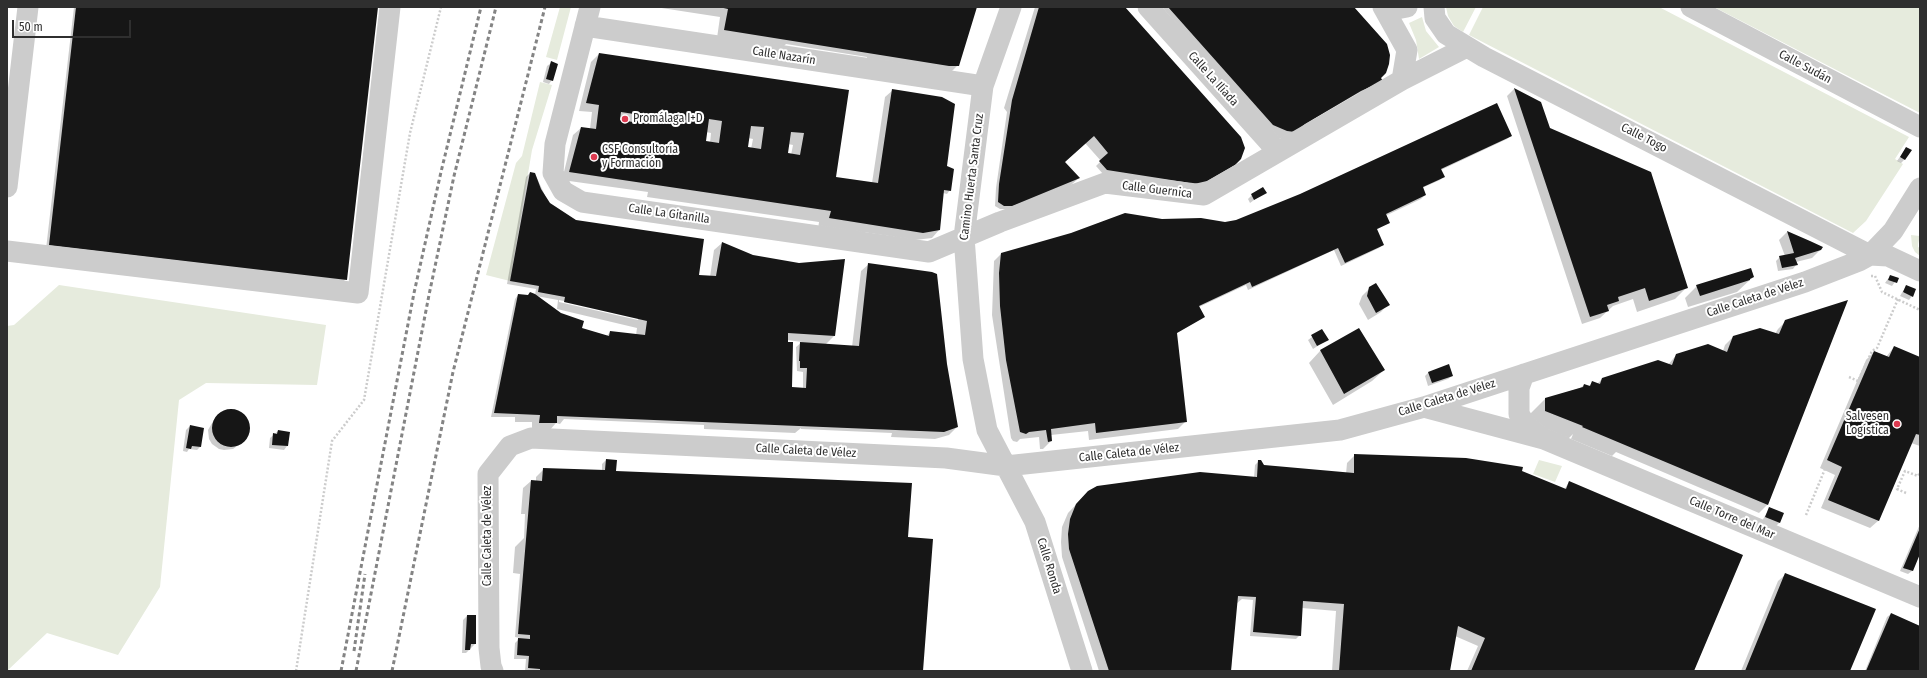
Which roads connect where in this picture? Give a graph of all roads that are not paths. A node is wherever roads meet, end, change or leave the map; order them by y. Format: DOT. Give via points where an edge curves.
graph roads {
  1 [pos="28,7"];
  2 [pos="390,7"];
  3 [pos="1011,7"];
  4 [pos="1148,7"];
  5 [pos="1407,7"];
  6 [pos="1434,7"];
  7 [pos="1690,7"];
  8 [pos="1385,9"];
  9 [pos="588,16"];
  10 [pos="1467,47"];
  11 [pos="1402,80"];
  12 [pos="983,86"];
  13 [pos="10,127"];
  14 [pos="1920,127"];
  15 [pos="1278,152"];
  16 [pos="7,187"];
  17 [pos="1920,188"];
  18 [pos="964,237"];
  19 [pos="7,251"];
  20 [pos="1870,255"];
  21 [pos="1920,271"];
  22 [pos="1524,374"];
  23 [pos="1424,407"];
  24 [pos="1544,439"];
  25 [pos="1006,466"];
  26 [pos="1920,598"];
  27 [pos="493,671"];
  28 [pos="1082,671"];
  1 -- 13 [label="street"];
  2 -- 19 [label="street" via="358,293"];
  3 -- 12 [label="street, Camino Huerta Santa Cruz"];
  4 -- 15 [label="street, Calle La Ilíada"];
  5 -- 8 [label="street"];
  6 -- 10 [label="street, Calle Togo" via="1436,18 1446,34"];
  7 -- 14 [label="street, Calle Sudán"];
  8 -- 11 [label="street" via="1407,50"];
  9 -- 12 [label="street, Calle Nazarín"];
  9 -- 18 [label="street, Calle La Gitanilla" via="555,144 553,173 564,191 582,202 929,252"];
  10 -- 11 [label="street, Calle Guernica"];
  10 -- 20 [label="street, Calle Togo"];
  11 -- 15 [label="street, Calle Guernica"];
  12 -- 18 [label="street, Camino Huerta Santa Cruz"];
  13 -- 16 [label="street"];
  15 -- 18 [label="street, Calle Guernica" via="1204,195 1105,183"];
  17 -- 20 [label="street, Calle Caleta de Vélez" via="1893,231"];
  18 -- 25 [label="street, Camino Huerta Santa Cruz" via="973,359 987,430"];
  20 -- 21 [label="street" via="1888,256"];
  20 -- 22 [label="street, Calle Caleta de Vélez" via="1805,282"];
  22 -- 23 [label="street, Calle Caleta de Vélez"];
  22 -- 24 [label="street, Calle Torre del Mar" via="1519,388 1519,414 1527,427"];
  23 -- 24 [label="street, Calle Torre del Mar"];
  23 -- 25 [label="street, Calle Caleta de Vélez" via="1340,430"];
  24 -- 26 [label="street, Calle Torre del Mar"];
  25 -- 27 [label="street, Calle Caleta de Vélez" via="946,458 531,438 510,446 488,474 489,648 490,666"];
  25 -- 28 [label="street, Calle Ronda" via="1035,522"];
}
